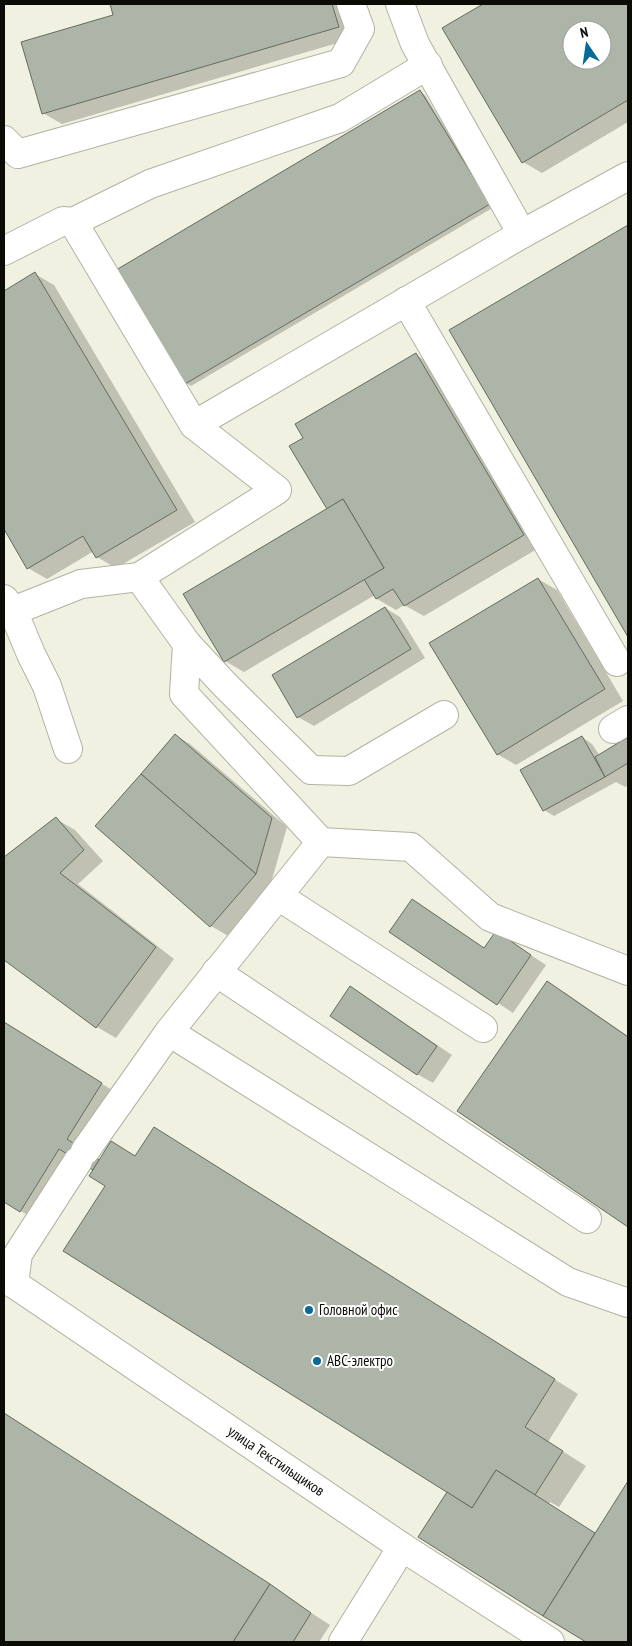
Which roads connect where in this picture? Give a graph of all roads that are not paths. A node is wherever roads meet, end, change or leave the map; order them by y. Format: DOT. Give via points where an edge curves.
graph roads {
  1 [pos="351,4"];
  2 [pos="400,4"];
  3 [pos="428,65"];
  4 [pos="4,140"];
  5 [pos="628,176"];
  6 [pos="73,222"];
  7 [pos="522,234"];
  8 [pos="4,251"];
  9 [pos="406,301"];
  10 [pos="194,426"];
  11 [pos="139,577"];
  12 [pos="8,605"];
  13 [pos="187,644"];
  14 [pos="617,662"];
  15 [pos="444,715"];
  16 [pos="68,749"];
  17 [pos="321,842"];
  18 [pos="278,896"];
  19 [pos="628,971"];
  20 [pos="216,972"];
  21 [pos="483,1028"];
  22 [pos="169,1032"];
  23 [pos="586,1219"];
  24 [pos="9,1280"];
  25 [pos="628,1303"];
  26 [pos="402,1547"];
  27 [pos="343,1642"];
  28 [pos="550,1642"];
  1 -- 4 [label="street" via="360,28 341,63 18,154"];
  2 -- 3 [label="street" via="415,44"];
  3 -- 6 [label="street" via="340,118 150,184"];
  3 -- 7 [label="street"];
  5 -- 7 [label="street"];
  6 -- 8 [label="street" via="63,220"];
  6 -- 10 [label="street"];
  7 -- 9 [label="street"];
  9 -- 10 [label="street"];
  9 -- 14 [label="street"];
  10 -- 11 [label="street" via="276,490"];
  11 -- 12 [label="street" via="81,584"];
  11 -- 13 [label="street"];
  12 -- 16 [label="street" via="48,686"];
  13 -- 15 [label="street" via="311,770 348,771"];
  13 -- 17 [label="street" via="184,694"];
  17 -- 18 [label="street"];
  17 -- 19 [label="street" via="411,847 490,916"];
  18 -- 20 [label="street"];
  18 -- 21 [label="street"];
  20 -- 22 [label="street"];
  20 -- 23 [label="street"];
  22 -- 24 [label="street" via="18,1254"];
  22 -- 25 [label="street" via="568,1282"];
  24 -- 26 [label="street, улица Текстильщиков"];
  26 -- 27 [label="street"];
  26 -- 28 [label="street, улица Текстильщиков"];
}
